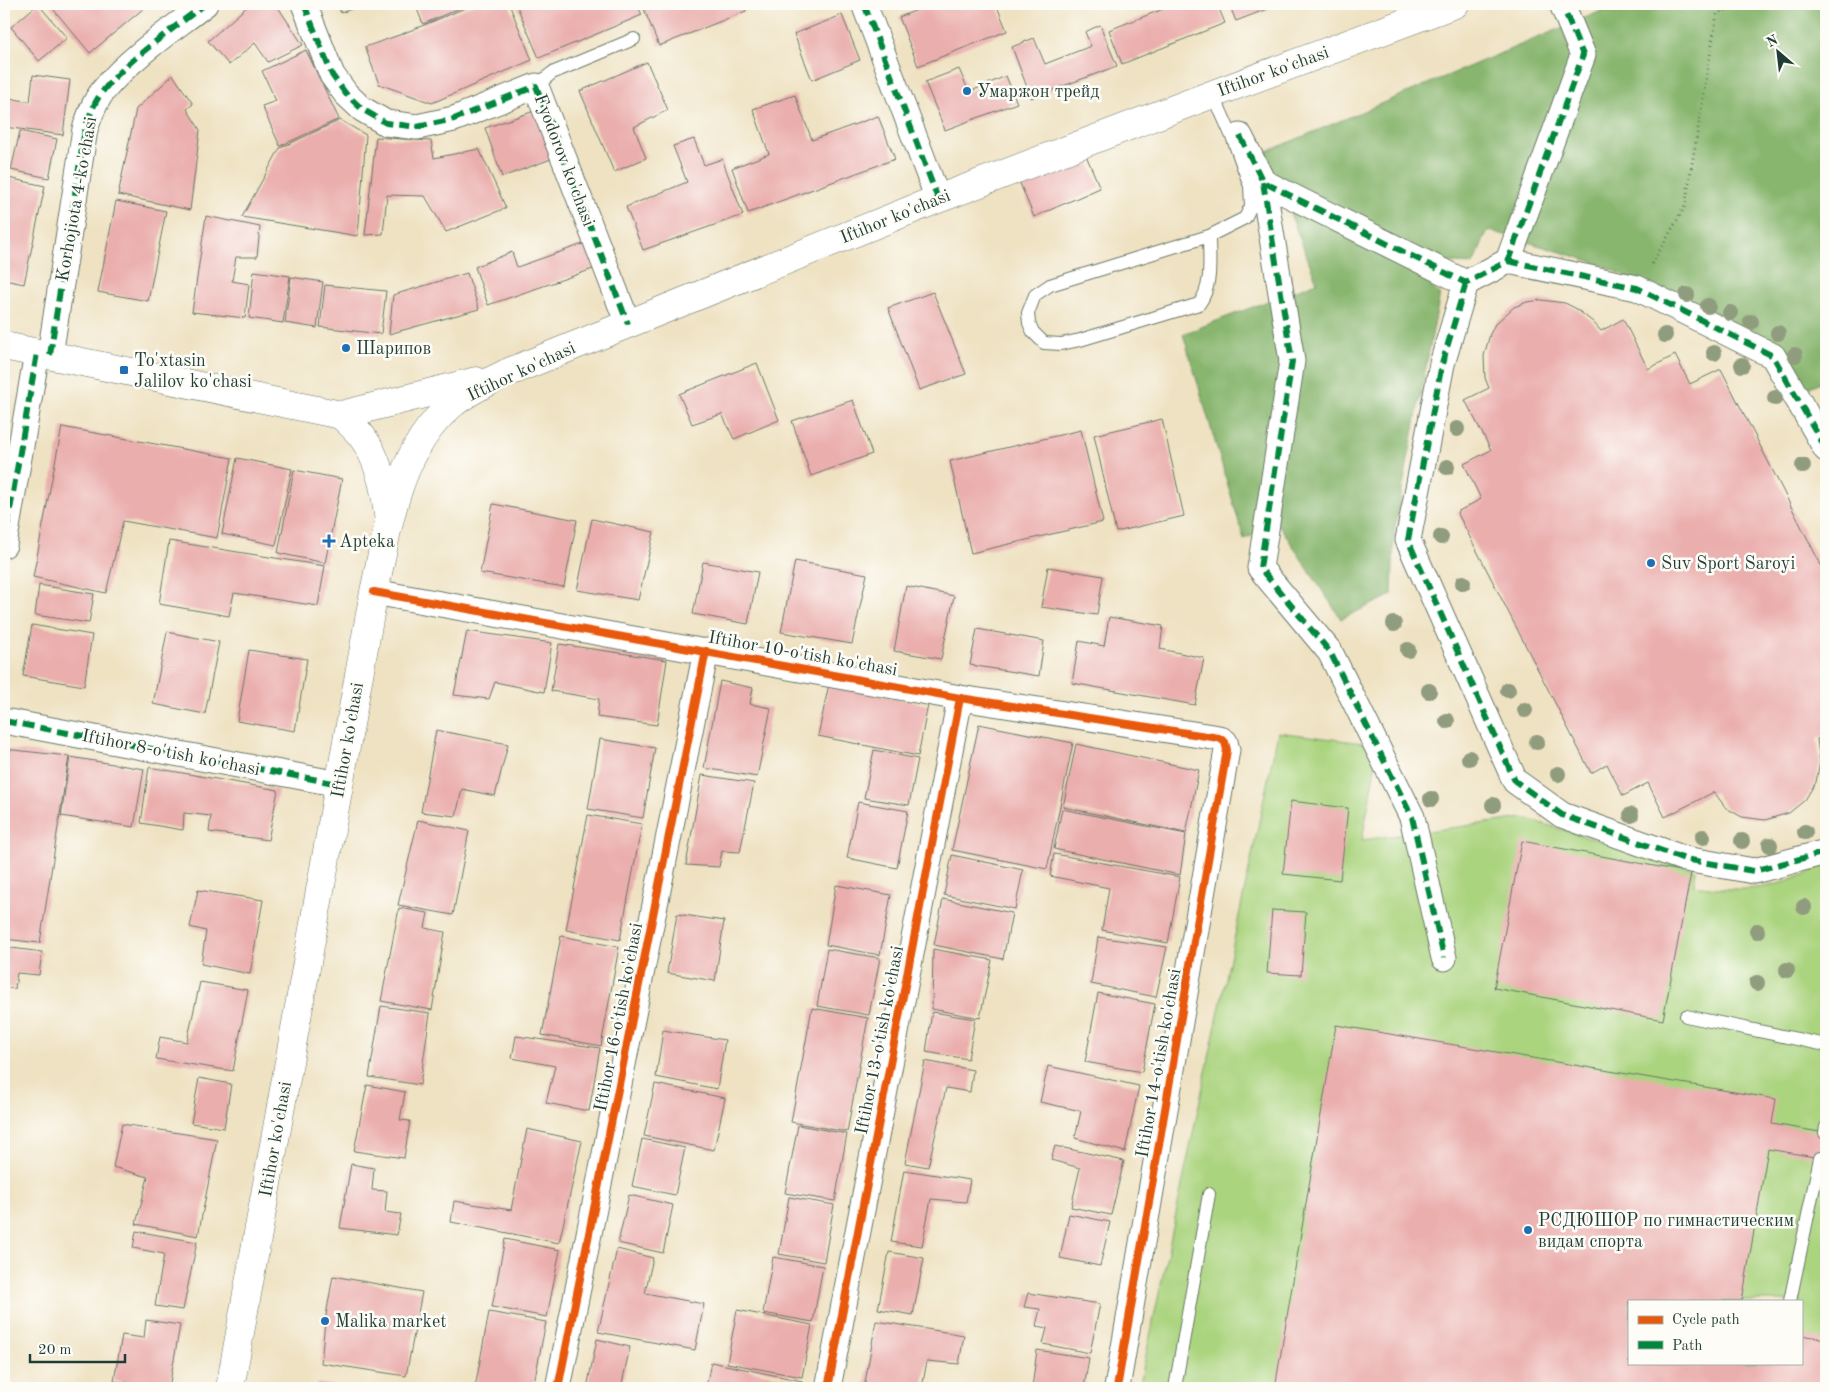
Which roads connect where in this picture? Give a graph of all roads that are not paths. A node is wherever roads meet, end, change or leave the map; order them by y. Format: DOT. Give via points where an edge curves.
graph roads {
  1 [pos="205,4"];
  2 [pos="304,4"];
  3 [pos="864,4"];
  4 [pos="1455,4"];
  5 [pos="1562,4"];
  6 [pos="634,39"];
  7 [pos="536,86"];
  8 [pos="1213,94"];
  9 [pos="1240,136"];
  10 [pos="1262,182"];
  11 [pos="938,199"];
  12 [pos="1209,236"];
  13 [pos="1508,261"];
  14 [pos="1466,283"];
  15 [pos="628,324"];
  16 [pos="4,346"];
  17 [pos="44,354"];
  18 [pos="509,372"];
  19 [pos="341,415"];
  20 [pos="1825,444"];
  21 [pos="389,524"];
  22 [pos="4,546"];
  23 [pos="374,592"];
  24 [pos="706,651"];
  25 [pos="960,698"];
  26 [pos="4,721"];
  27 [pos="1225,742"];
  28 [pos="339,784"];
  29 [pos="1826,852"];
  30 [pos="1444,958"];
  31 [pos="1686,1016"];
  32 [pos="1826,1045"];
  33 [pos="1820,1158"];
  34 [pos="1209,1194"];
  35 [pos="1790,1300"];
  36 [pos="230,1388"];
  37 [pos="558,1388"];
  38 [pos="828,1388"];
  39 [pos="1117,1388"];
  40 [pos="1175,1388"];
  1 -- 17 [label="street, Korhojiota 4-ko'chasi" via="116,76 92,109 85,129"];
  2 -- 7 [label="street, Fyodorov ko'chasi" via="332,75 346,94 386,123 417,127 454,119"];
  3 -- 11 [label="street"];
  4 -- 8 [label="main road, Iftihor ko'chasi"];
  5 -- 13 [label="street" via="1583,55"];
  6 -- 7 [label="lane" via="552,73"];
  7 -- 15 [label="street, Fyodorov ko'chasi"];
  8 -- 11 [label="main road, Iftihor ko'chasi"];
  8 -- 12 [label="lane" via="1250,186 1251,206 1245,218"];
  9 -- 10 [label="street"];
  10 -- 14 [label="street"];
  10 -- 30 [label="street" via="1292,361 1260,568 1330,652 1412,817"];
  11 -- 15 [label="main road, Iftihor ko'chasi"];
  12 -- 12 [label="lane" via="1208,289 1199,304 1061,344 1044,343 1033,332 1028,313 1035,296 1050,285"];
  13 -- 14 [label="street"];
  13 -- 20 [label="street" via="1637,288 1773,356"];
  14 -- 29 [label="street" via="1442,364 1408,540 1515,781 1562,815 1685,859 1754,871"];
  15 -- 18 [label="main road, Iftihor ko'chasi"];
  16 -- 17 [label="main road"];
  17 -- 19 [label="main road"];
  17 -- 22 [label="street, Korhojiota 4-ko'chasi"];
  18 -- 19 [label="main road"];
  18 -- 21 [label="main road, Iftihor ko'chasi" via="449,406 426,431 397,492"];
  19 -- 21 [label="main road" via="363,437 377,463"];
  21 -- 23 [label="main road, Iftihor ko'chasi"];
  23 -- 24 [label="street, Iftihor 10-o'tish ko'chasi"];
  23 -- 28 [label="main road, Iftihor ko'chasi"];
  24 -- 25 [label="street, Iftihor 10-o'tish ko'chasi"];
  24 -- 37 [label="street, Iftihor 16-o'tish ko'chasi"];
  25 -- 27 [label="street, Iftihor 10-o'tish ko'chasi" via="1219,738"];
  25 -- 38 [label="street, Iftihor 13-o'tish ko'chasi"];
  26 -- 28 [label="street, Iftihor 8-o'tish ko'chasi"];
  27 -- 39 [label="street, Iftihor 14-o'tish ko'chasi" via="1227,750"];
  28 -- 36 [label="main road, Iftihor ko'chasi"];
  31 -- 32 [label="lane"];
  33 -- 35 [label="lane"];
  34 -- 40 [label="lane"];
}
